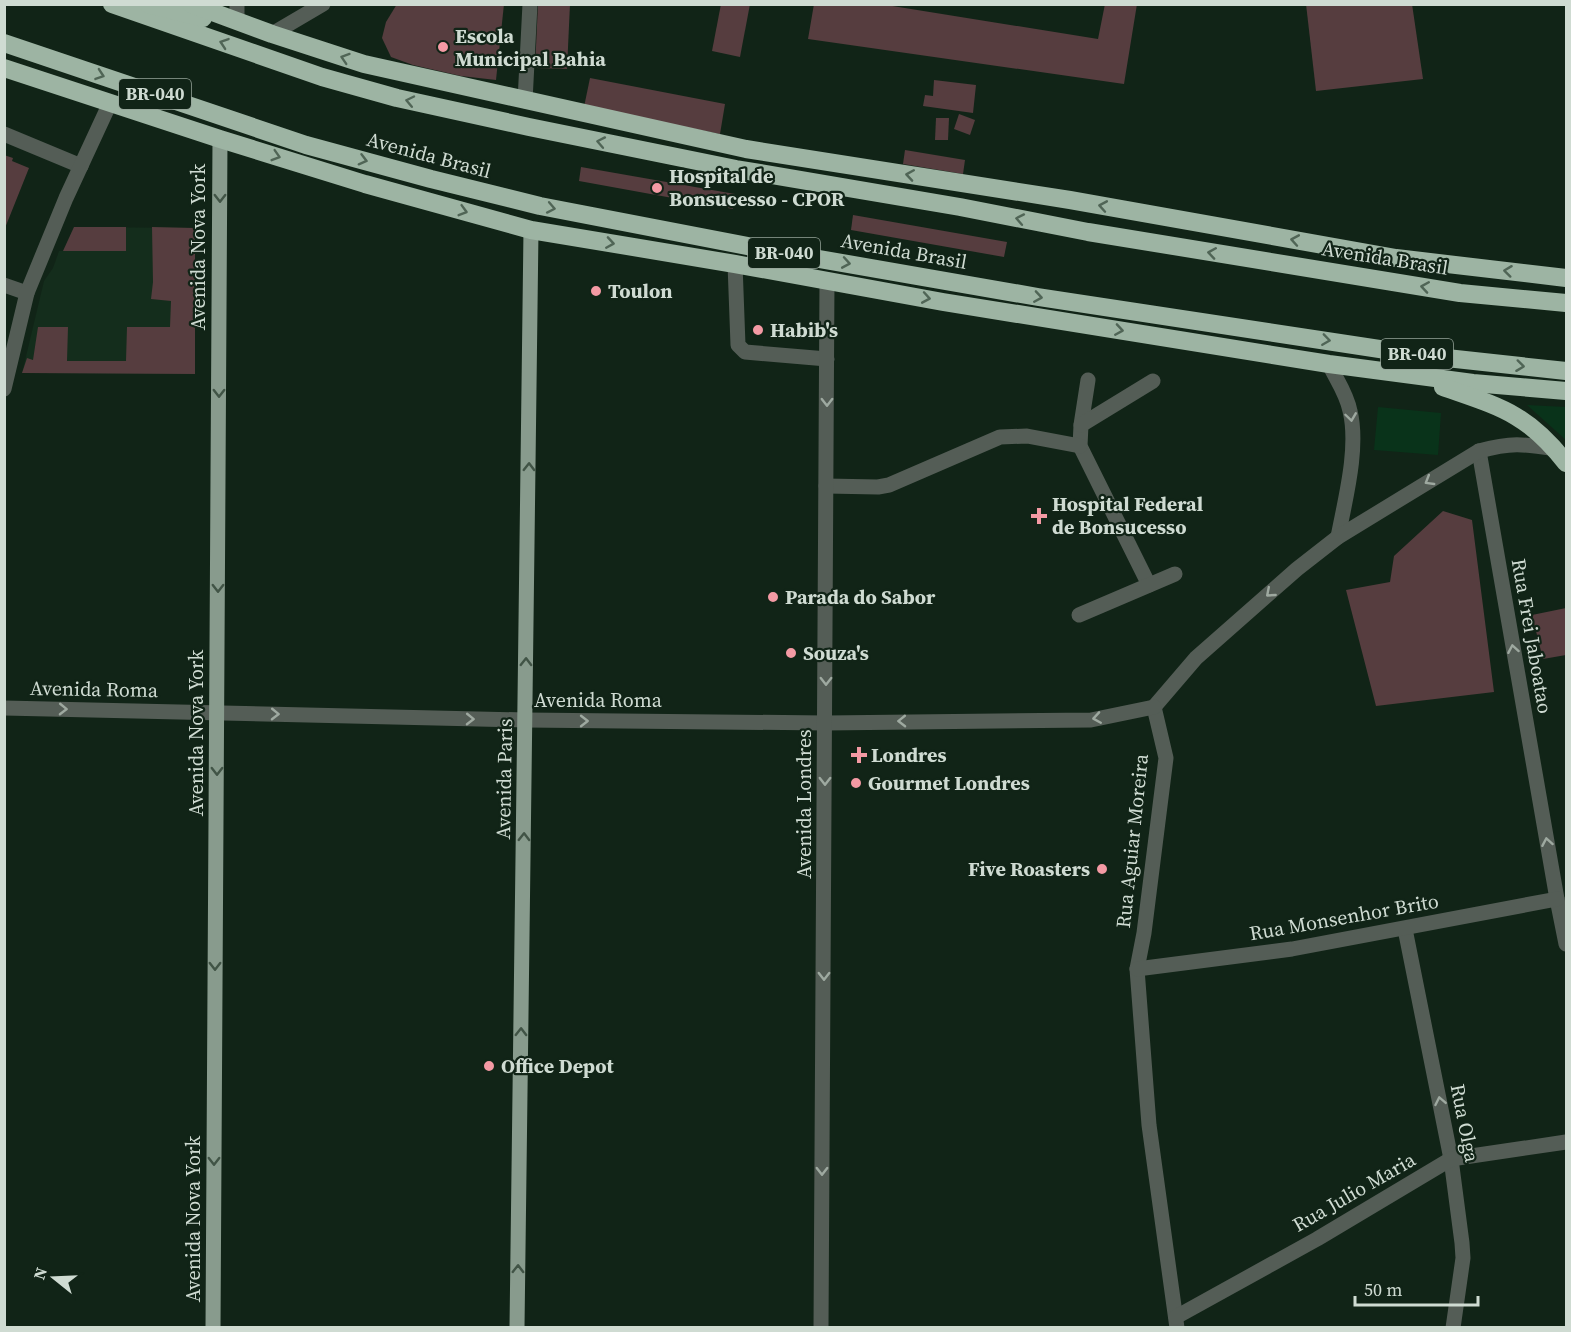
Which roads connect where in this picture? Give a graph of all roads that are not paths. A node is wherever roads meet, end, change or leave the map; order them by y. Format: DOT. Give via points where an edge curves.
graph roads {
  1 [pos="112,4"];
  2 [pos="148,4"];
  3 [pos="191,4"];
  4 [pos="324,4"];
  5 [pos="530,4"];
  6 [pos="237,13"];
  7 [pos="272,34"];
  8 [pos="4,43"];
  9 [pos="4,55"];
  10 [pos="4,68"];
  11 [pos="525,101"];
  12 [pos="110,103"];
  13 [pos="4,134"];
  14 [pos="220,139"];
  15 [pos="81,166"];
  16 [pos="531,230"];
  17 [pos="735,264"];
  18 [pos="1566,278"];
  19 [pos="827,280"];
  20 [pos="4,285"];
  21 [pos="27,293"];
  22 [pos="1566,303"];
  23 [pos="827,359"];
  24 [pos="1329,364"];
  25 [pos="1566,370"];
  26 [pos="1406,375"];
  27 [pos="1088,380"];
  28 [pos="1153,381"];
  29 [pos="4,389"];
  30 [pos="1566,392"];
  31 [pos="1081,425"];
  32 [pos="1080,446"];
  33 [pos="1479,451"];
  34 [pos="1561,456"];
  35 [pos="826,486"];
  36 [pos="1338,537"];
  37 [pos="1175,574"];
  38 [pos="1149,585"];
  39 [pos="1079,615"];
  40 [pos="1154,706"];
  41 [pos="4,708"];
  42 [pos="217,712"];
  43 [pos="526,720"];
  44 [pos="826,723"];
  45 [pos="1557,899"];
  46 [pos="1405,928"];
  47 [pos="1566,944"];
  48 [pos="1137,969"];
  49 [pos="1566,1142"];
  50 [pos="1451,1159"];
  51 [pos="1176,1322"];
  52 [pos="213,1328"];
  53 [pos="517,1328"];
  54 [pos="821,1328"];
  55 [pos="1453,1328"];
  22 -- 1 [label="highway, Avenida Brasil, one-way" via="1460,293 1088,232 736,169 529,127 322,77"];
  2 -- 7 [label="highway"];
  3 -- 6 [label="highway, Avenida Brasil"];
  4 -- 7 [label="street"];
  5 -- 11 [label="street"];
  6 -- 7 [label="highway, Avenida Brasil"];
  11 -- 7 [label="highway, Avenida Brasil, one-way" via="364,64"];
  8 -- 25 [label="highway, Avenida Brasil / BR-040, one-way" via="306,145 540,206 1038,297 1419,355"];
  9 -- 12 [label="highway" via="72,79"];
  10 -- 12 [label="highway"];
  18 -- 11 [label="highway, Avenida Brasil, one-way" via="1396,258 1070,200 746,149"];
  12 -- 14 [label="highway"];
  12 -- 15 [label="street"];
  13 -- 15 [label="street"];
  14 -- 16 [label="highway, one-way"];
  14 -- 42 [label="main road, Avenida Nova York, one-way"];
  15 -- 21 [label="street"];
  16 -- 17 [label="highway, one-way"];
  43 -- 16 [label="main road, Avenida Paris, one-way"];
  17 -- 19 [label="highway"];
  17 -- 23 [label="street" via="740,349"];
  19 -- 23 [label="street, Avenida Londres"];
  19 -- 24 [label="highway, one-way"];
  20 -- 21 [label="street"];
  21 -- 29 [label="street"];
  23 -- 35 [label="street, Avenida Londres, one-way"];
  24 -- 26 [label="highway"];
  24 -- 36 [label="street, one-way" via="1346,398 1352,426"];
  26 -- 30 [label="highway"];
  26 -- 34 [label="highway" via="1519,416"];
  27 -- 31 [label="street"];
  28 -- 31 [label="street"];
  31 -- 32 [label="street"];
  32 -- 35 [label="street" via="1027,436 1000,437 889,485"];
  32 -- 38 [label="street"];
  33 -- 34 [label="street" via="1518,443"];
  33 -- 36 [label="street, one-way"];
  45 -- 33 [label="street, Rua Frei Jaboatao, one-way"];
  35 -- 44 [label="street, Avenida Londres, one-way"];
  36 -- 40 [label="street, one-way" via="1216,639"];
  37 -- 38 [label="street"];
  38 -- 39 [label="street"];
  40 -- 44 [label="street, Avenida Roma, one-way" via="1091,720"];
  40 -- 48 [label="street, Rua Aguiar Moreira" via="1166,758"];
  41 -- 42 [label="street, Avenida Roma, one-way"];
  42 -- 43 [label="street, Avenida Roma, one-way"];
  42 -- 52 [label="main road, Avenida Nova York, one-way"];
  43 -- 44 [label="street, Avenida Roma, one-way"];
  53 -- 43 [label="main road, Avenida Paris, one-way"];
  44 -- 54 [label="street, Avenida Londres, one-way"];
  45 -- 46 [label="street, Rua Monsenhor Brito"];
  45 -- 47 [label="street, Rua Frei Jaboatao"];
  46 -- 48 [label="street, Rua Monsenhor Brito" via="1292,949"];
  50 -- 46 [label="street, Rua Olga, one-way"];
  48 -- 51 [label="street, Rua Aguiar Moreira" via="1149,1125"];
  49 -- 50 [label="street, Rua Julio Maria"];
  50 -- 51 [label="street, Rua Julio Maria"];
  50 -- 55 [label="street, Rua Olga" via="1463,1258"];
}
